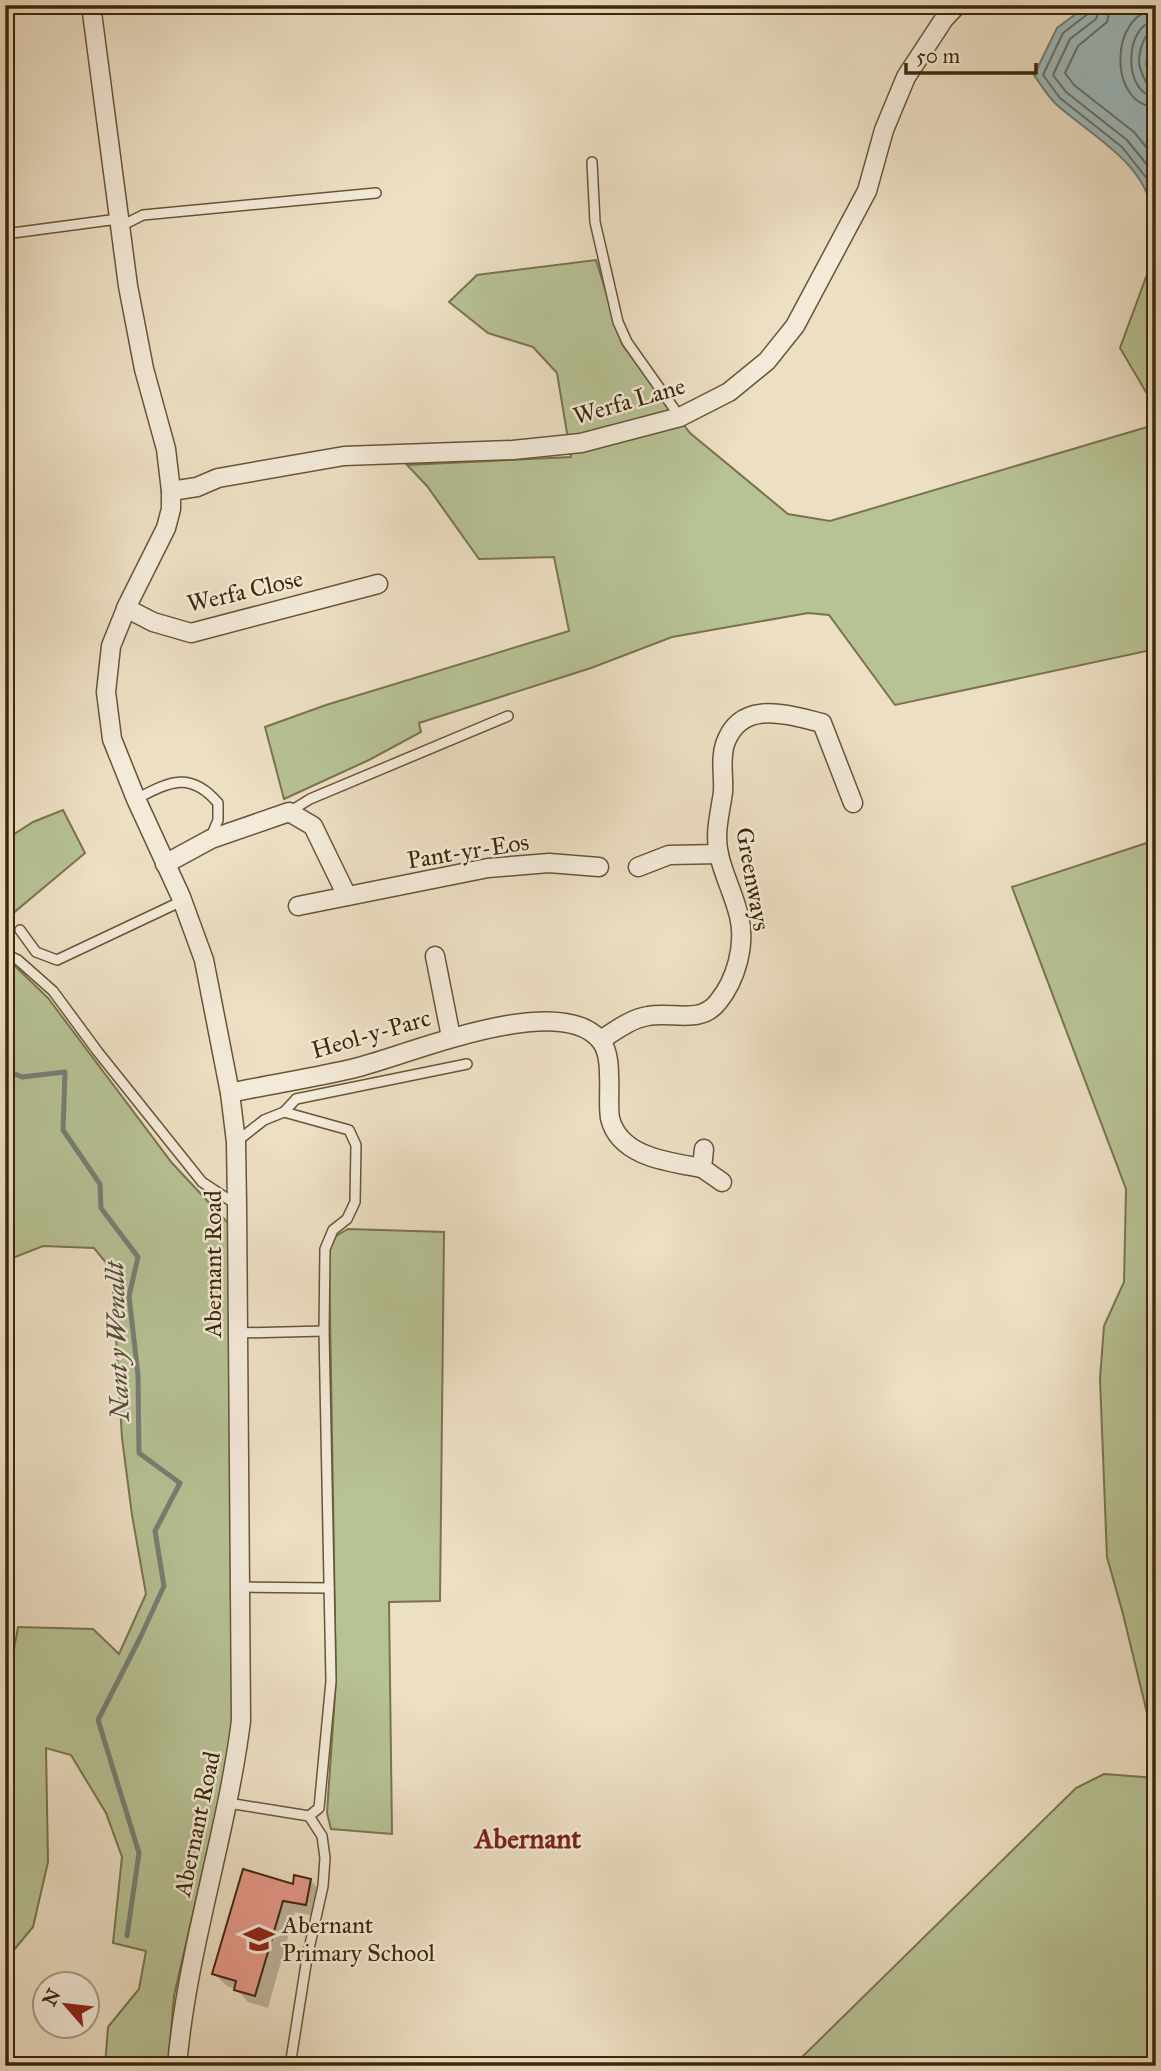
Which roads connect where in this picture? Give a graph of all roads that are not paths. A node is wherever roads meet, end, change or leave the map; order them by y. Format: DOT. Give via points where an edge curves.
graph roads {
  1 [pos="91,5"];
  2 [pos="957,5"];
  3 [pos="592,162"];
  4 [pos="376,193"];
  5 [pos="118,223"];
  6 [pos="5,234"];
  7 [pos="680,416"];
  8 [pos="171,491"];
  9 [pos="378,584"];
  10 [pos="126,608"];
  11 [pos="508,716"];
  12 [pos="136,799"];
  13 [pos="853,803"];
  14 [pos="289,812"];
  15 [pos="211,839"];
  16 [pos="719,854"];
  17 [pos="165,864"];
  18 [pos="598,867"];
  19 [pos="638,867"];
  20 [pos="347,896"];
  21 [pos="182,901"];
  22 [pos="298,906"];
  23 [pos="20,930"];
  24 [pos="5,954"];
  25 [pos="435,956"];
  26 [pos="451,1037"];
  27 [pos="601,1040"];
  28 [pos="467,1064"];
  29 [pos="230,1093"];
  30 [pos="284,1112"];
  31 [pos="236,1142"];
  32 [pos="704,1149"];
  33 [pos="702,1168"];
  34 [pos="722,1182"];
  35 [pos="237,1205"];
  36 [pos="324,1331"];
  37 [pos="238,1333"];
  38 [pos="241,1587"];
  39 [pos="329,1588"];
  40 [pos="228,1803"];
  41 [pos="309,1816"];
  42 [pos="177,2066"];
  43 [pos="290,2066"];
  1 -- 5 [label="street, Abernant Road"];
  2 -- 7 [label="street, Werfa Lane" via="906,78 884,130 867,191 795,326 766,361 730,393"];
  3 -- 7 [label="lane" via="595,222 618,322"];
  4 -- 5 [label="lane" via="143,215"];
  5 -- 6 [label="lane"];
  5 -- 8 [label="street, Abernant Road"];
  7 -- 8 [label="street, Werfa Lane" via="581,443 344,456"];
  8 -- 10 [label="street, Abernant Road" via="166,528"];
  9 -- 10 [label="street, Werfa Close" via="191,633"];
  10 -- 12 [label="street, Abernant Road" via="111,646 106,692 111,739"];
  11 -- 14 [label="lane"];
  12 -- 15 [label="lane" via="163,785 187,782 205,787 218,803"];
  12 -- 17 [label="street, Abernant Road"];
  13 -- 16 [label="street, Greenways" via="822,723 760,712 738,722 726,743 716,829"];
  14 -- 15 [label="street"];
  14 -- 20 [label="street" via="313,826"];
  15 -- 17 [label="street"];
  16 -- 19 [label="street" via="669,855"];
  16 -- 27 [label="street, Greenways" via="740,919 740,951 730,984 716,1005 692,1017 650,1015"];
  17 -- 21 [label="street, Abernant Road"];
  18 -- 20 [label="street, Pant-yr-Eos" via="549,863 488,868"];
  20 -- 22 [label="street, Pant-yr-Eos"];
  21 -- 23 [label="lane" via="57,960 36,953"];
  21 -- 29 [label="street, Abernant Road" via="204,960"];
  24 -- 35 [label="lane" via="53,992 202,1182"];
  25 -- 26 [label="street"];
  26 -- 27 [label="street, Heol-y-Parc" via="526,1022 559,1022 584,1028"];
  26 -- 29 [label="street, Heol-y-Parc" via="355,1068"];
  27 -- 33 [label="street" via="608,1059 610,1116 616,1133 634,1150"];
  28 -- 30 [label="lane" via="296,1099"];
  29 -- 31 [label="street, Abernant Road"];
  30 -- 31 [label="lane" via="264,1120"];
  30 -- 36 [label="lane" via="349,1130 356,1145 355,1202 325,1249"];
  31 -- 35 [label="street, Abernant Road"];
  32 -- 33 [label="street"];
  33 -- 34 [label="street"];
  35 -- 37 [label="street, Abernant Road"];
  36 -- 37 [label="lane"];
  36 -- 39 [label="lane"];
  37 -- 38 [label="street, Abernant Road"];
  38 -- 39 [label="lane"];
  38 -- 40 [label="street, Abernant Road" via="241,1721"];
  39 -- 41 [label="lane" via="331,1681 319,1808"];
  40 -- 41 [label="lane"];
  40 -- 42 [label="street, Abernant Road" via="185,1993"];
  41 -- 43 [label="lane" via="322,1836 323,1886"];
}
